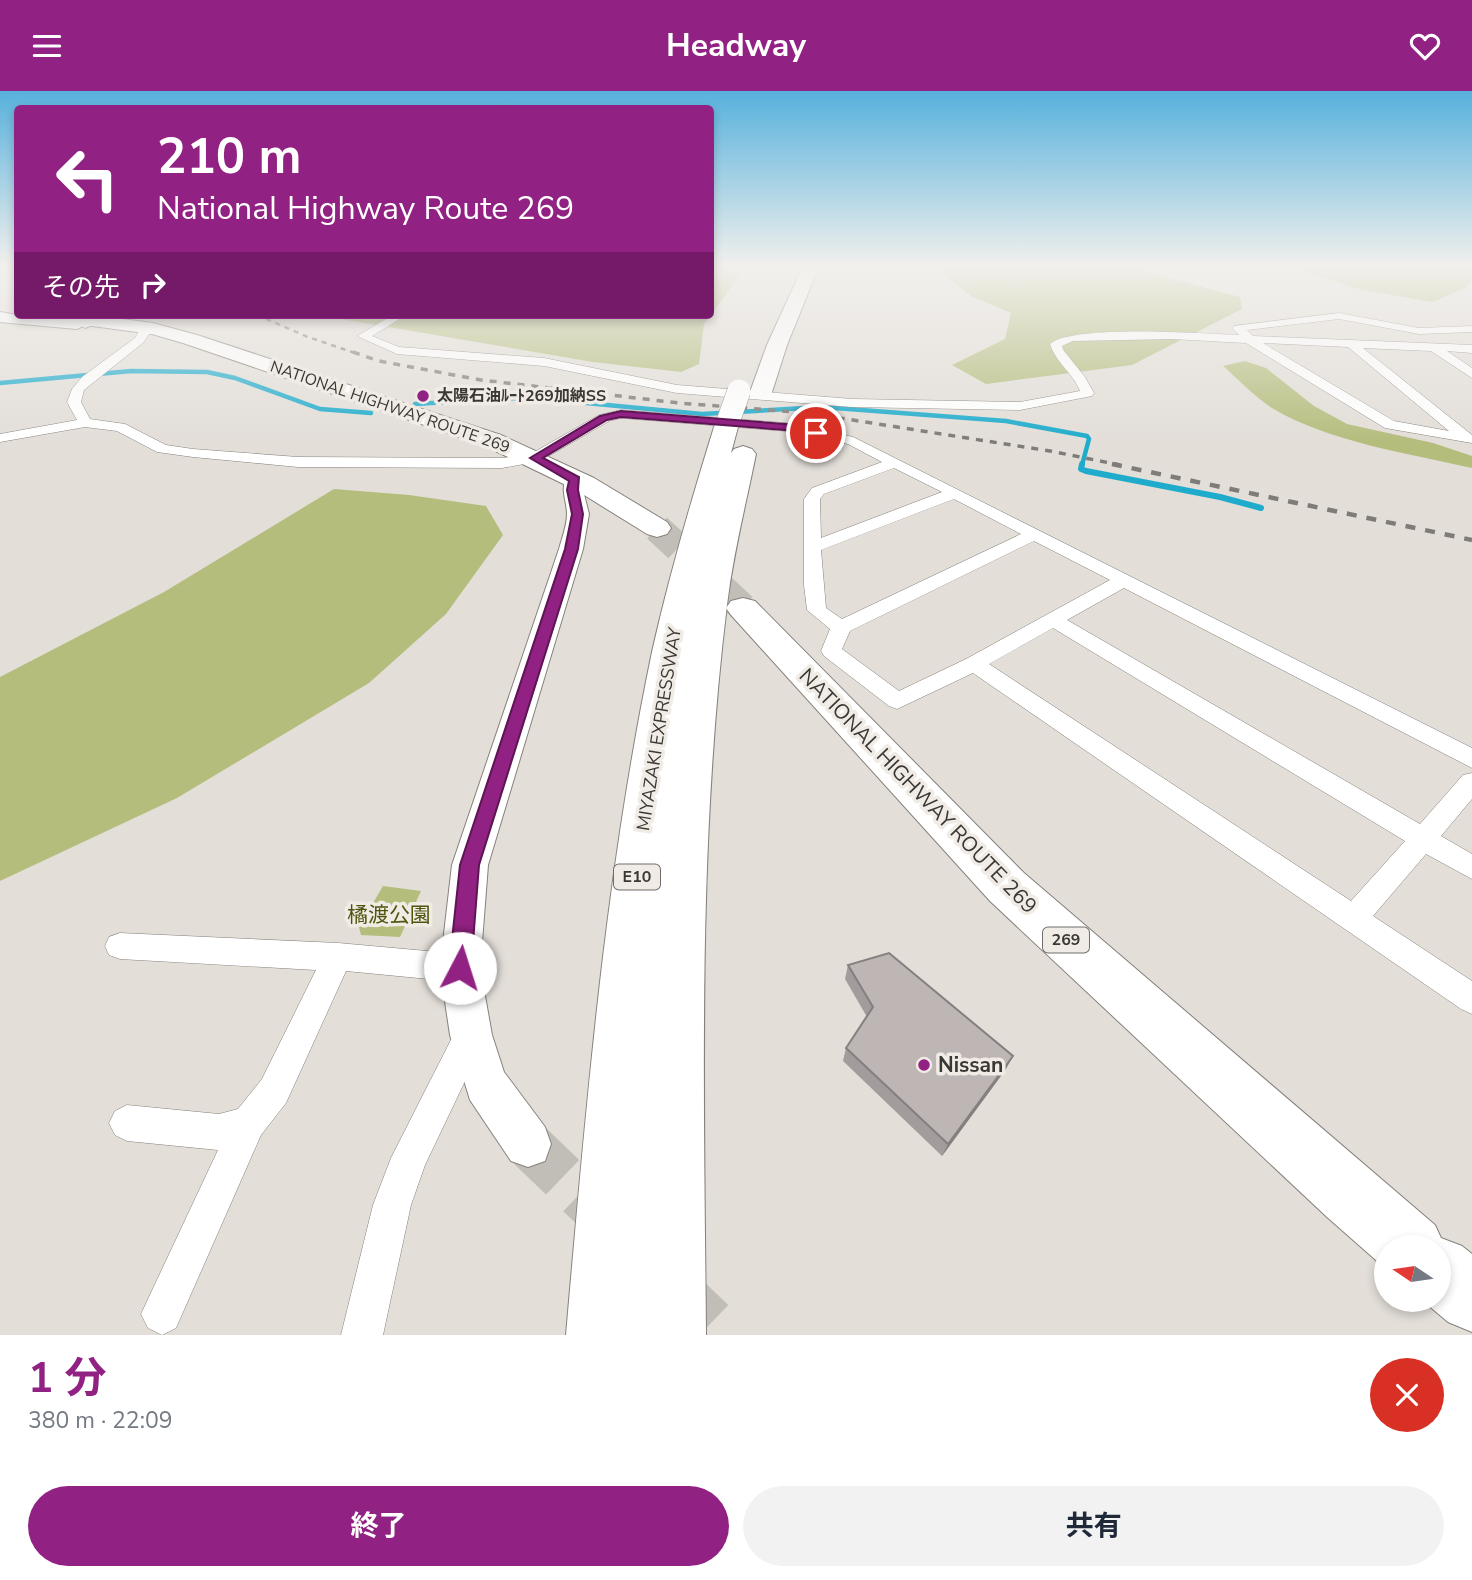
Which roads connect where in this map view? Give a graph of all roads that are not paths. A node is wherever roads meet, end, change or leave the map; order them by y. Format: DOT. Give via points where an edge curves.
graph roads {
  1 [pos="116,324"];
  2 [pos="385,324"];
  3 [pos="767,324"];
  4 [pos="786,324"];
  5 [pos="1269,324"];
  6 [pos="1379,324"];
  7 [pos="1472,329"];
  8 [pos="148,331"];
  9 [pos="1251,341"];
  10 [pos="1352,345"];
  11 [pos="1433,348"];
  12 [pos="1472,349"];
  13 [pos="755,353"];
  14 [pos="1472,374"];
  15 [pos="744,403"];
  16 [pos="85,423"];
  17 [pos="0,438"];
  18 [pos="1470,439"];
  19 [pos="535,458"];
  20 [pos="895,462"];
  21 [pos="575,479"];
  22 [pos="955,493"];
  23 [pos="657,528"];
  24 [pos="1034,534"];
  25 [pos="814,547"];
  26 [pos="1124,580"];
  27 [pos="743,608"];
  28 [pos="1053,620"];
  29 [pos="841,627"];
  30 [pos="974,664"];
  31 [pos="1472,759"];
  32 [pos="1472,782"];
  33 [pos="1422,841"];
  34 [pos="1472,868"];
  35 [pos="1354,918"];
  36 [pos="120,946"];
  37 [pos="338,957"];
  38 [pos="460,968"];
  39 [pos="1472,999"];
  40 [pos="471,1035"];
  41 [pos="127,1123"];
  42 [pos="248,1123"];
  43 [pos="528,1144"];
  44 [pos="1397,1235"];
  45 [pos="1451,1281"];
  46 [pos="1472,1298"];
  47 [pos="162,1314"];
  48 [pos="362,1335"];
  49 [pos="601,1335"];
  50 [pos="671,1335"];
  1 -- 8 [label="highway, NATIONAL HIGHWAY ROUTE 269"];
  2 -- 9 [label="street" via="363,336 397,350 544,362 677,390 852,403 1020,406 1087,393 1085,383 1058,352 1056,344 1072,338 1172,336"];
  3 -- 13 [label="highway"];
  4 -- 15 [label="highway, MIYAZAKI EXPRESSWAY / E10"];
  5 -- 9 [label="street" via="1238,328"];
  6 -- 7 [label="street" via="1419,331"];
  8 -- 16 [label="street" via="78,389 74,402"];
  8 -- 19 [label="highway, NATIONAL HIGHWAY ROUTE 269" via="190,339"];
  9 -- 10 [label="street"];
  9 -- 18 [label="street" via="1390,425"];
  10 -- 11 [label="street"];
  10 -- 18 [label="street"];
  11 -- 12 [label="street"];
  11 -- 14 [label="street"];
  15 -- 49 [label="highway, MIYAZAKI EXPRESSWAY / E10" via="703,501 651,752 621,1017"];
  15 -- 50 [label="highway, MIYAZAKI EXPRESSWAY / E10" via="711,603 693,753 676,1017"];
  16 -- 17 [label="street"];
  16 -- 19 [label="street" via="120,427 162,449 298,463 489,463"];
  19 -- 20 [label="street" via="604,418 621,414 798,428 853,441"];
  19 -- 21 [label="highway, NATIONAL HIGHWAY ROUTE 269"];
  20 -- 22 [label="street"];
  20 -- 25 [label="street" via="818,491 812,499"];
  21 -- 23 [label="highway, NATIONAL HIGHWAY ROUTE 269"];
  21 -- 38 [label="street" via="578,514 571,549 470,865"];
  22 -- 24 [label="street"];
  22 -- 25 [label="street"];
  24 -- 26 [label="street"];
  24 -- 29 [label="street"];
  25 -- 29 [label="street" via="817,610"];
  26 -- 28 [label="street"];
  26 -- 31 [label="street"];
  27 -- 44 [label="highway, NATIONAL HIGHWAY ROUTE 269 / 269" via="1007,887"];
  28 -- 30 [label="street"];
  28 -- 33 [label="street"];
  29 -- 30 [label="street" via="831,650 897,701"];
  30 -- 35 [label="street"];
  32 -- 33 [label="street"];
  33 -- 34 [label="street"];
  33 -- 35 [label="street"];
  35 -- 39 [label="street"];
  36 -- 37 [label="street"];
  37 -- 38 [label="street"];
  37 -- 42 [label="street" via="274,1091"];
  38 -- 40 [label="street"];
  40 -- 43 [label="street" via="486,1084"];
  40 -- 48 [label="street" via="396,1193"];
  41 -- 42 [label="street" via="219,1132"];
  42 -- 47 [label="street"];
  45 -- 46 [label="highway"];
}
